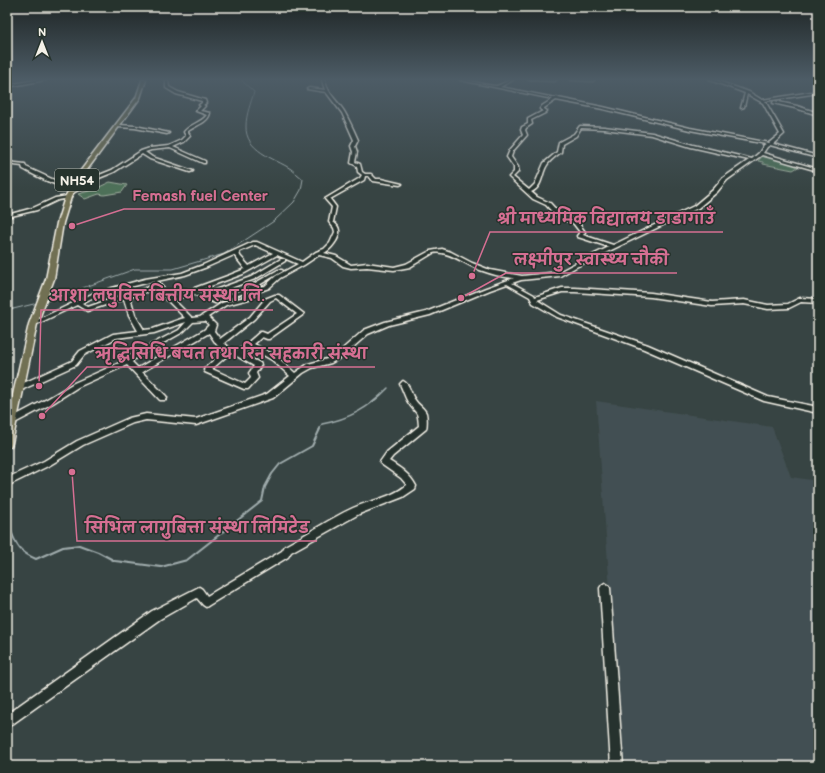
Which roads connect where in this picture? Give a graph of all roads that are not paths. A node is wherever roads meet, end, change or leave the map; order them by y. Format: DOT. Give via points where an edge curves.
graph roads {
  1 [pos="125,116"];
  2 [pos="208,116"];
  3 [pos="345,116"];
  4 [pos="536,116"];
  5 [pos="635,116"];
  6 [pos="773,116"];
  7 [pos="118,126"];
  8 [pos="168,133"];
  9 [pos="770,144"];
  10 [pos="170,147"];
  11 [pos="142,152"];
  12 [pos="761,154"];
  13 [pos="818,157"];
  14 [pos="752,160"];
  15 [pos="204,162"];
  16 [pos="7,164"];
  17 [pos="818,170"];
  18 [pos="191,171"];
  19 [pos="364,175"];
  20 [pos="400,184"];
  21 [pos="74,186"];
  22 [pos="528,192"];
  23 [pos="69,195"];
  24 [pos="7,216"];
  25 [pos="613,247"];
  26 [pos="236,252"];
  27 [pos="276,253"];
  28 [pos="318,253"];
  29 [pos="282,260"];
  30 [pos="296,261"];
  31 [pos="302,264"];
  32 [pos="248,269"];
  33 [pos="530,278"];
  34 [pos="154,279"];
  35 [pos="509,282"];
  36 [pos="158,286"];
  37 [pos="190,290"];
  38 [pos="126,296"];
  39 [pos="204,296"];
  40 [pos="534,299"];
  41 [pos="170,300"];
  42 [pos="818,301"];
  43 [pos="78,303"];
  44 [pos="200,319"];
  45 [pos="191,320"];
  46 [pos="33,324"];
  47 [pos="213,325"];
  48 [pos="142,333"];
  49 [pos="219,343"];
  50 [pos="247,346"];
  51 [pos="229,350"];
  52 [pos="237,354"];
  53 [pos="128,362"];
  54 [pos="138,371"];
  55 [pos="294,376"];
  56 [pos="403,384"];
  57 [pos="19,388"];
  58 [pos="163,398"];
  59 [pos="818,410"];
  60 [pos="9,422"];
  61 [pos="7,443"];
  62 [pos="7,482"];
  63 [pos="605,588"];
  64 [pos="7,720"];
  65 [pos="617,766"];
  1 -- 7 [label="main road, NH54"];
  2 -- 10 [label="street" via="187,130 188,136 183,141"];
  3 -- 19 [label="street" via="356,140 353,146 353,163 358,165"];
  4 -- 22 [label="street" via="524,127 525,135 522,141 510,151 509,156 516,167 516,172 511,177"];
  5 -- 9 [label="street"];
  6 -- 9 [label="street" via="782,134"];
  7 -- 8 [label="street"];
  7 -- 21 [label="main road, NH54"];
  9 -- 12 [label="street" via="765,146"];
  9 -- 13 [label="street"];
  10 -- 11 [label="street"];
  10 -- 15 [label="street"];
  11 -- 18 [label="street" via="151,158"];
  11 -- 23 [label="street"];
  12 -- 14 [label="street"];
  12 -- 17 [label="street"];
  14 -- 22 [label="street" via="652,134 580,127 575,135 560,143 559,152 546,163 536,187"];
  14 -- 25 [label="street" via="725,179 715,192 696,206"];
  16 -- 21 [label="street" via="24,165 24,168 64,186"];
  19 -- 20 [label="street" via="370,175 375,180"];
  19 -- 28 [label="street" via="362,179 328,199 334,207 331,222 337,232 330,247"];
  21 -- 23 [label="main road, NH54"];
  22 -- 25 [label="street" via="548,204 560,216 575,222 583,232 580,236"];
  23 -- 24 [label="street" via="35,209"];
  23 -- 46 [label="main road, NH54" via="60,224 50,279"];
  25 -- 33 [label="street" via="560,274"];
  26 -- 27 [label="street" via="255,243"];
  26 -- 32 [label="street"];
  26 -- 34 [label="street" via="194,271"];
  27 -- 30 [label="street"];
  27 -- 32 [label="street"];
  28 -- 31 [label="street"];
  28 -- 33 [label="street" via="338,258 341,263 355,268 368,265 388,269 403,268 437,251 500,276"];
  29 -- 39 [label="street" via="253,278"];
  30 -- 31 [label="street"];
  30 -- 39 [label="street" via="245,291 216,301"];
  31 -- 44 [label="street" via="247,298 224,304"];
  32 -- 37 [label="street"];
  33 -- 35 [label="street"];
  34 -- 36 [label="street"];
  34 -- 43 [label="street" via="96,294"];
  35 -- 40 [label="street"];
  35 -- 55 [label="street" via="428,314 387,323 366,332 340,355 310,366"];
  36 -- 38 [label="street"];
  36 -- 41 [label="street"];
  37 -- 39 [label="street"];
  37 -- 41 [label="street"];
  38 -- 43 [label="street" via="87,309"];
  38 -- 48 [label="street" via="132,315"];
  40 -- 42 [label="street" via="562,290 575,290 651,295 712,304 744,302 768,307 789,306 800,300"];
  40 -- 59 [label="street" via="545,309 559,316 646,348 767,399"];
  41 -- 45 [label="street"];
  43 -- 46 [label="street"];
  44 -- 45 [label="street"];
  44 -- 47 [label="street" via="206,319"];
  45 -- 48 [label="street" via="183,320"];
  45 -- 53 [label="street" via="181,331"];
  46 -- 57 [label="main road, NH54"];
  47 -- 49 [label="street" via="211,331"];
  47 -- 54 [label="street" via="206,332"];
  48 -- 57 [label="street" via="115,336 82,353 74,363"];
  49 -- 50 [label="street" via="253,318 268,298 277,296 301,314 267,337 262,334"];
  49 -- 51 [label="street"];
  50 -- 52 [label="street"];
  50 -- 55 [label="street" via="262,350"];
  51 -- 52 [label="street"];
  51 -- 52 [label="street" via="207,370 246,387 255,378 252,373 258,365"];
  53 -- 54 [label="street"];
  53 -- 60 [label="street" via="76,385"];
  54 -- 58 [label="street"];
  55 -- 62 [label="street" via="270,396 196,422 146,417 132,420 80,443 47,463"];
  56 -- 64 [label="street" via="411,401 422,412 423,427 384,462 404,475 412,486 406,493 365,507 330,524 206,602 199,592 191,595 156,615"];
  57 -- 60 [label="main road, NH54"];
  60 -- 61 [label="main road, NH54"];
  63 -- 65 [label="street"];
}
